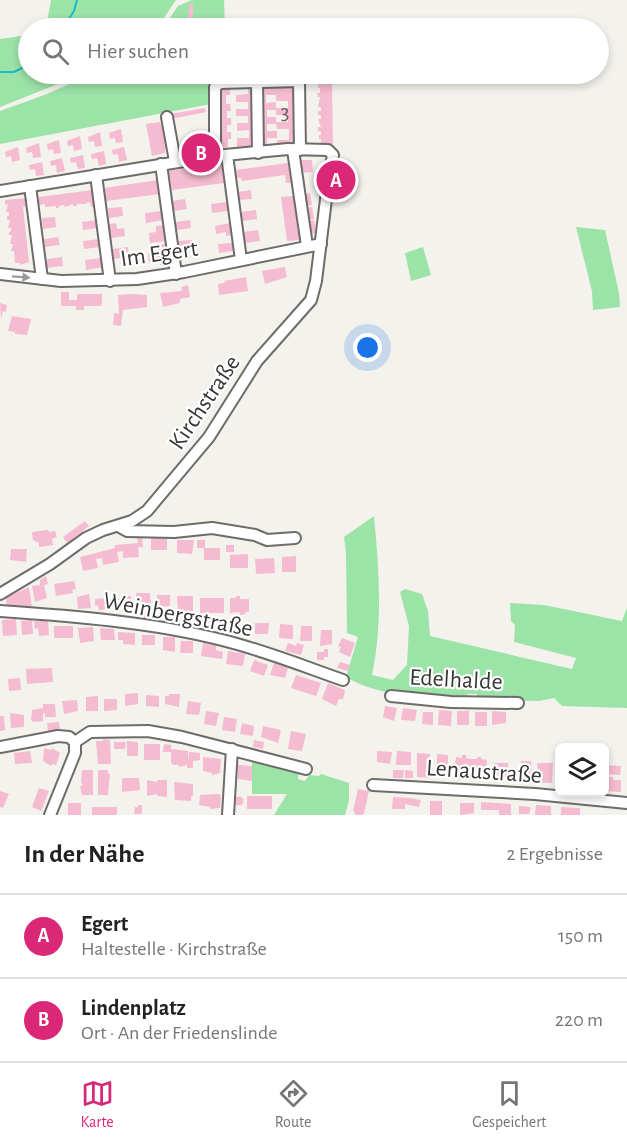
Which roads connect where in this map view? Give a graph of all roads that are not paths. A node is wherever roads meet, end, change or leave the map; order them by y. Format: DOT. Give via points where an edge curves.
graph roads {
  1 [pos="218,84"];
  2 [pos="257,84"];
  3 [pos="299,84"];
  4 [pos="167,117"];
  5 [pos="297,150"];
  6 [pos="258,153"];
  7 [pos="227,155"];
  8 [pos="214,156"];
  9 [pos="175,161"];
  10 [pos="161,164"];
  11 [pos="96,175"];
  12 [pos="30,186"];
  13 [pos="0,191"];
  14 [pos="321,244"];
  15 [pos="307,246"];
  16 [pos="241,260"];
  17 [pos="0,274"];
  18 [pos="176,274"];
  19 [pos="42,279"];
  20 [pos="110,281"];
  21 [pos="118,526"];
  22 [pos="295,538"];
  23 [pos="0,594"];
  24 [pos="0,611"];
  25 [pos="343,680"];
  26 [pos="391,696"];
  27 [pos="518,703"];
  28 [pos="75,742"];
  29 [pos="0,747"];
  30 [pos="232,749"];
  31 [pos="306,769"];
  32 [pos="373,785"];
  33 [pos="627,803"];
  34 [pos="50,815"];
  35 [pos="228,815"];
  1 -- 8 [label="street" via="215,86"];
  2 -- 6 [label="street"];
  3 -- 5 [label="street"];
  4 -- 9 [label="street"];
  5 -- 6 [label="street"];
  5 -- 14 [label="street, Kirchstraße" via="328,150 333,155"];
  5 -- 15 [label="street"];
  6 -- 7 [label="street"];
  7 -- 8 [label="street"];
  7 -- 16 [label="street"];
  8 -- 9 [label="street"];
  9 -- 10 [label="street"];
  10 -- 11 [label="street"];
  10 -- 18 [label="street"];
  11 -- 12 [label="street"];
  11 -- 20 [label="street"];
  12 -- 13 [label="street"];
  12 -- 19 [label="street"];
  14 -- 15 [label="street, Im Egert"];
  14 -- 21 [label="street, Kirchstraße" via="308,306 264,352 213,432 159,499 139,518"];
  15 -- 16 [label="street, Im Egert"];
  16 -- 18 [label="street, Im Egert"];
  17 -- 19 [label="street, Im Egert, one-way"];
  18 -- 20 [label="street, Im Egert"];
  19 -- 20 [label="street, Im Egert"];
  21 -- 22 [label="street" via="124,530 178,532 212,528 267,540"];
  21 -- 23 [label="street, Kirchstraße" via="86,538"];
  24 -- 25 [label="street, Weinbergstraße" via="105,620 204,636"];
  26 -- 27 [label="street, Edelhalde"];
  28 -- 29 [label="street" via="58,736"];
  28 -- 30 [label="street" via="90,732 139,731"];
  28 -- 34 [label="street" via="75,756"];
  30 -- 31 [label="street"];
  30 -- 35 [label="street"];
  32 -- 33 [label="street, Lenaustraße"];
}
